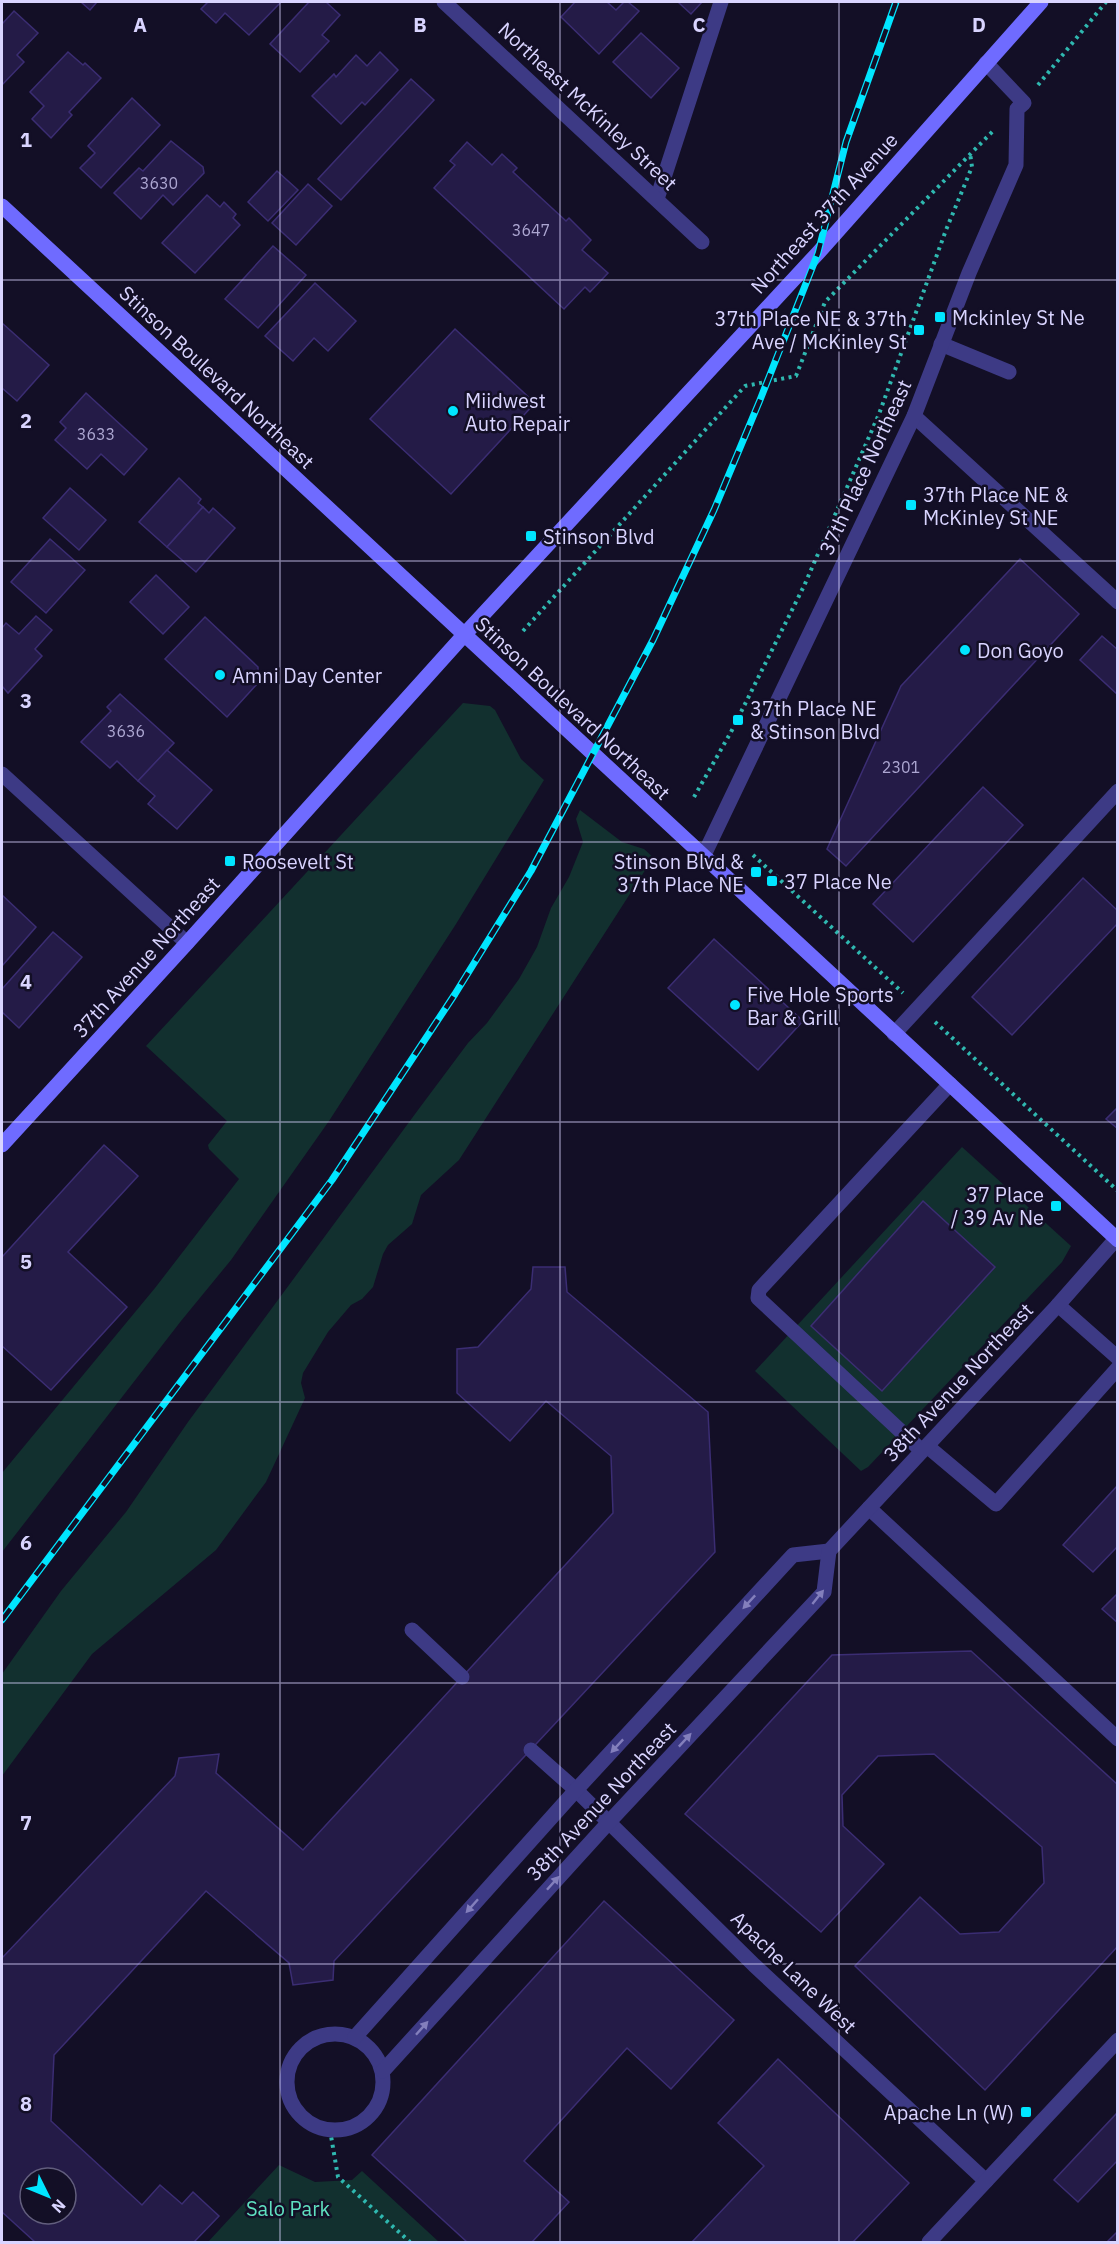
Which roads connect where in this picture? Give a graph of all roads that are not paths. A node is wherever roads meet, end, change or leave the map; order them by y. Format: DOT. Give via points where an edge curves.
graph roads {
  1 [pos="444,2"];
  2 [pos="721,2"];
  3 [pos="1041,2"];
  4 [pos="986,63"];
  5 [pos="657,199"];
  6 [pos="2,206"];
  7 [pos="702,242"];
  8 [pos="941,344"];
  9 [pos="1009,372"];
  10 [pos="914,416"];
  11 [pos="1118,602"];
  12 [pos="464,635"];
  13 [pos="2,774"];
  14 [pos="1118,791"];
  15 [pos="703,857"];
  16 [pos="187,943"];
  17 [pos="894,1034"];
  18 [pos="950,1084"];
  19 [pos="2,1145"];
  20 [pos="1117,1239"];
  21 [pos="1058,1305"];
  22 [pos="1118,1358"];
  23 [pos="1118,1368"];
  24 [pos="925,1448"];
  25 [pos="869,1508"];
  26 [pos="829,1551"];
  27 [pos="412,1630"];
  28 [pos="462,1677"];
  29 [pos="1118,1738"];
  30 [pos="531,1749"];
  31 [pos="576,1790"];
  32 [pos="609,1822"];
  33 [pos="355,2037"];
  34 [pos="1118,2040"];
  35 [pos="383,2071"];
  36 [pos="986,2181"];
  37 [pos="929,2242"];
  1 -- 5 [label="street, Northeast McKinley Street"];
  2 -- 5 [label="street"];
  3 -- 4 [label="street, Northeast 37th Avenue"];
  4 -- 8 [label="street, 37th Place Northeast" via="1024,103 1017,109 1017,165"];
  4 -- 12 [label="street, Northeast 37th Avenue" via="818,253"];
  5 -- 7 [label="street, Northeast McKinley Street"];
  6 -- 12 [label="street, Stinson Boulevard Northeast"];
  8 -- 9 [label="street"];
  8 -- 10 [label="street, 37th Place Northeast"];
  10 -- 11 [label="street"];
  10 -- 15 [label="street, 37th Place Northeast"];
  12 -- 15 [label="street, Stinson Boulevard Northeast"];
  12 -- 16 [label="street, 37th Avenue Northeast"];
  13 -- 16 [label="street"];
  14 -- 17 [label="street"];
  15 -- 17 [label="street, Stinson Boulevard Northeast"];
  16 -- 19 [label="street, 37th Avenue Northeast"];
  17 -- 18 [label="street, Stinson Boulevard Northeast"];
  18 -- 20 [label="street, Stinson Boulevard Northeast"];
  18 -- 24 [label="street" via="759,1290 758,1298"];
  20 -- 21 [label="street, 38th Avenue Northeast"];
  21 -- 22 [label="street"];
  21 -- 24 [label="street, 38th Avenue Northeast"];
  23 -- 24 [label="street" via="996,1504"];
  24 -- 25 [label="street, 38th Avenue Northeast"];
  25 -- 26 [label="street, 38th Avenue Northeast"];
  25 -- 29 [label="street"];
  26 -- 31 [label="street, 38th Avenue Northeast, one-way" via="793,1555"];
  32 -- 26 [label="street, 38th Avenue Northeast, one-way" via="824,1592"];
  27 -- 28 [label="street"];
  30 -- 31 [label="street, Apache Lane West"];
  31 -- 32 [label="street, Apache Lane West"];
  31 -- 33 [label="street, 38th Avenue Northeast, one-way"];
  35 -- 32 [label="street, 38th Avenue Northeast, one-way"];
  32 -- 36 [label="street, Apache Lane West" via="754,1965"];
  33 -- 35 [label="street" via="375,2054"];
  33 -- 35 [label="street" via="340,2033 313,2039 298,2050 286,2085 291,2103 301,2117 330,2130 349,2128 366,2120 377,2107"];
  34 -- 36 [label="street"];
  36 -- 37 [label="street"];
}
